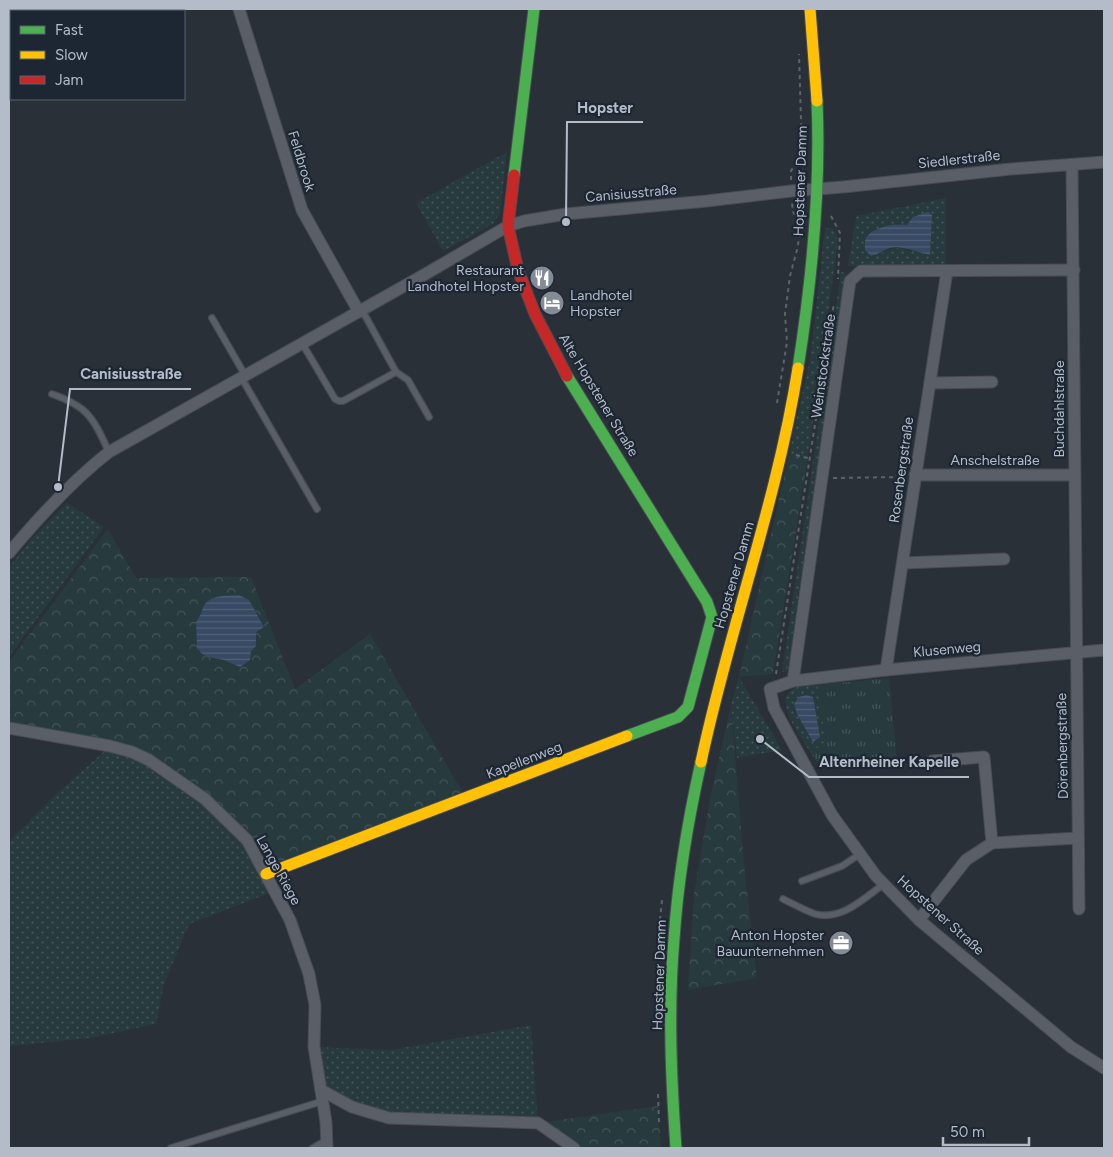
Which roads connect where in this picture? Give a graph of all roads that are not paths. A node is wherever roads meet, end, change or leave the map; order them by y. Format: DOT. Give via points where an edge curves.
graph roads {
  1 [pos="239,9"];
  2 [pos="534,9"];
  3 [pos="810,9"];
  4 [pos="1104,162"];
  5 [pos="1072,166"];
  6 [pos="818,189"];
  7 [pos="508,226"];
  8 [pos="1074,270"];
  9 [pos="946,271"];
  10 [pos="360,311"];
  11 [pos="212,318"];
  12 [pos="302,343"];
  13 [pos="396,372"];
  14 [pos="243,376"];
  15 [pos="992,382"];
  16 [pos="930,383"];
  17 [pos="52,394"];
  18 [pos="429,418"];
  19 [pos="109,452"];
  20 [pos="1074,474"];
  21 [pos="915,476"];
  22 [pos="317,510"];
  23 [pos="9,553"];
  24 [pos="1004,558"];
  25 [pos="903,563"];
  26 [pos="707,602"];
  27 [pos="1104,650"];
  28 [pos="1076,653"];
  29 [pos="886,670"];
  30 [pos="793,681"];
  31 [pos="9,728"];
  32 [pos="932,761"];
  33 [pos="1078,838"];
  34 [pos="992,843"];
  35 [pos="860,854"];
  36 [pos="266,874"];
  37 [pos="802,881"];
  38 [pos="884,884"];
  39 [pos="783,899"];
  40 [pos="1079,909"];
  41 [pos="919,920"];
  42 [pos="1104,1068"];
  43 [pos="322,1095"];
  44 [pos="327,1144"];
  45 [pos="171,1148"];
  46 [pos="313,1148"];
  47 [pos="574,1148"];
  48 [pos="676,1148"];
  1 -- 10 [label="street, Feldbrook" via="302,210"];
  2 -- 7 [label="street, Alte Hopstener Straße"];
  3 -- 6 [label="street, Hopstener Damm"];
  4 -- 5 [label="street, Siedlerstraße"];
  5 -- 6 [label="street, Siedlerstraße" via="1011,169"];
  5 -- 8 [label="street, Buchdahlstraße"];
  6 -- 7 [label="street, Canisiusstraße" via="566,214"];
  6 -- 48 [label="street, Hopstener Damm" via="806,317 786,433 723,667 688,822 676,911 671,1012"];
  7 -- 10 [label="street, Canisiusstraße"];
  7 -- 26 [label="street, Alte Hopstener Straße" via="518,270 535,314 566,373"];
  8 -- 9 [label="street, Weinstockstraße"];
  8 -- 20 [label="street, Buchdahlstraße"];
  9 -- 16 [label="street, Rosenbergstraße"];
  9 -- 30 [label="street, Weinstockstraße" via="860,271 850,281"];
  10 -- 12 [label="street, Canisiusstraße"];
  10 -- 13 [label="lane"];
  11 -- 14 [label="lane"];
  12 -- 13 [label="lane" via="339,402"];
  12 -- 14 [label="street, Canisiusstraße"];
  13 -- 18 [label="lane" via="408,380"];
  14 -- 19 [label="street, Canisiusstraße"];
  14 -- 22 [label="lane"];
  15 -- 16 [label="street"];
  16 -- 21 [label="street, Rosenbergstraße"];
  17 -- 19 [label="lane" via="83,410 94,421"];
  19 -- 23 [label="street, Canisiusstraße" via="65,492"];
  20 -- 21 [label="street, Anschelstraße"];
  20 -- 28 [label="street, Buchdahlstraße"];
  21 -- 25 [label="street, Rosenbergstraße"];
  24 -- 25 [label="street"];
  25 -- 29 [label="street, Rosenbergstraße"];
  26 -- 36 [label="street, Kapellenweg" via="712,617 688,707 678,717"];
  27 -- 28 [label="street, Klusenweg"];
  28 -- 29 [label="street, Klusenweg"];
  28 -- 33 [label="street, Dörenbergstraße"];
  29 -- 30 [label="street, Klusenweg"];
  30 -- 35 [label="street, Hopstener Straße" via="770,689 774,708 832,815"];
  31 -- 36 [label="street, Lange Riege" via="110,746 150,760 205,798 225,817 247,840"];
  32 -- 34 [label="street" via="984,757"];
  33 -- 34 [label="street"];
  33 -- 40 [label="street, Dörenbergstraße"];
  34 -- 41 [label="street" via="966,860"];
  35 -- 37 [label="lane" via="842,866"];
  35 -- 38 [label="street, Hopstener Straße"];
  36 -- 43 [label="street, Lange Riege" via="290,920 308,974 315,1005 314,1048"];
  38 -- 39 [label="lane" via="850,909 833,914 816,914"];
  38 -- 41 [label="street, Hopstener Straße"];
  41 -- 42 [label="street, Hopstener Straße" via="1072,1047"];
  43 -- 44 [label="street, Lange Riege"];
  43 -- 45 [label="lane"];
  43 -- 47 [label="street" via="389,1118 538,1123"];
  44 -- 46 [label="lane"];
}
